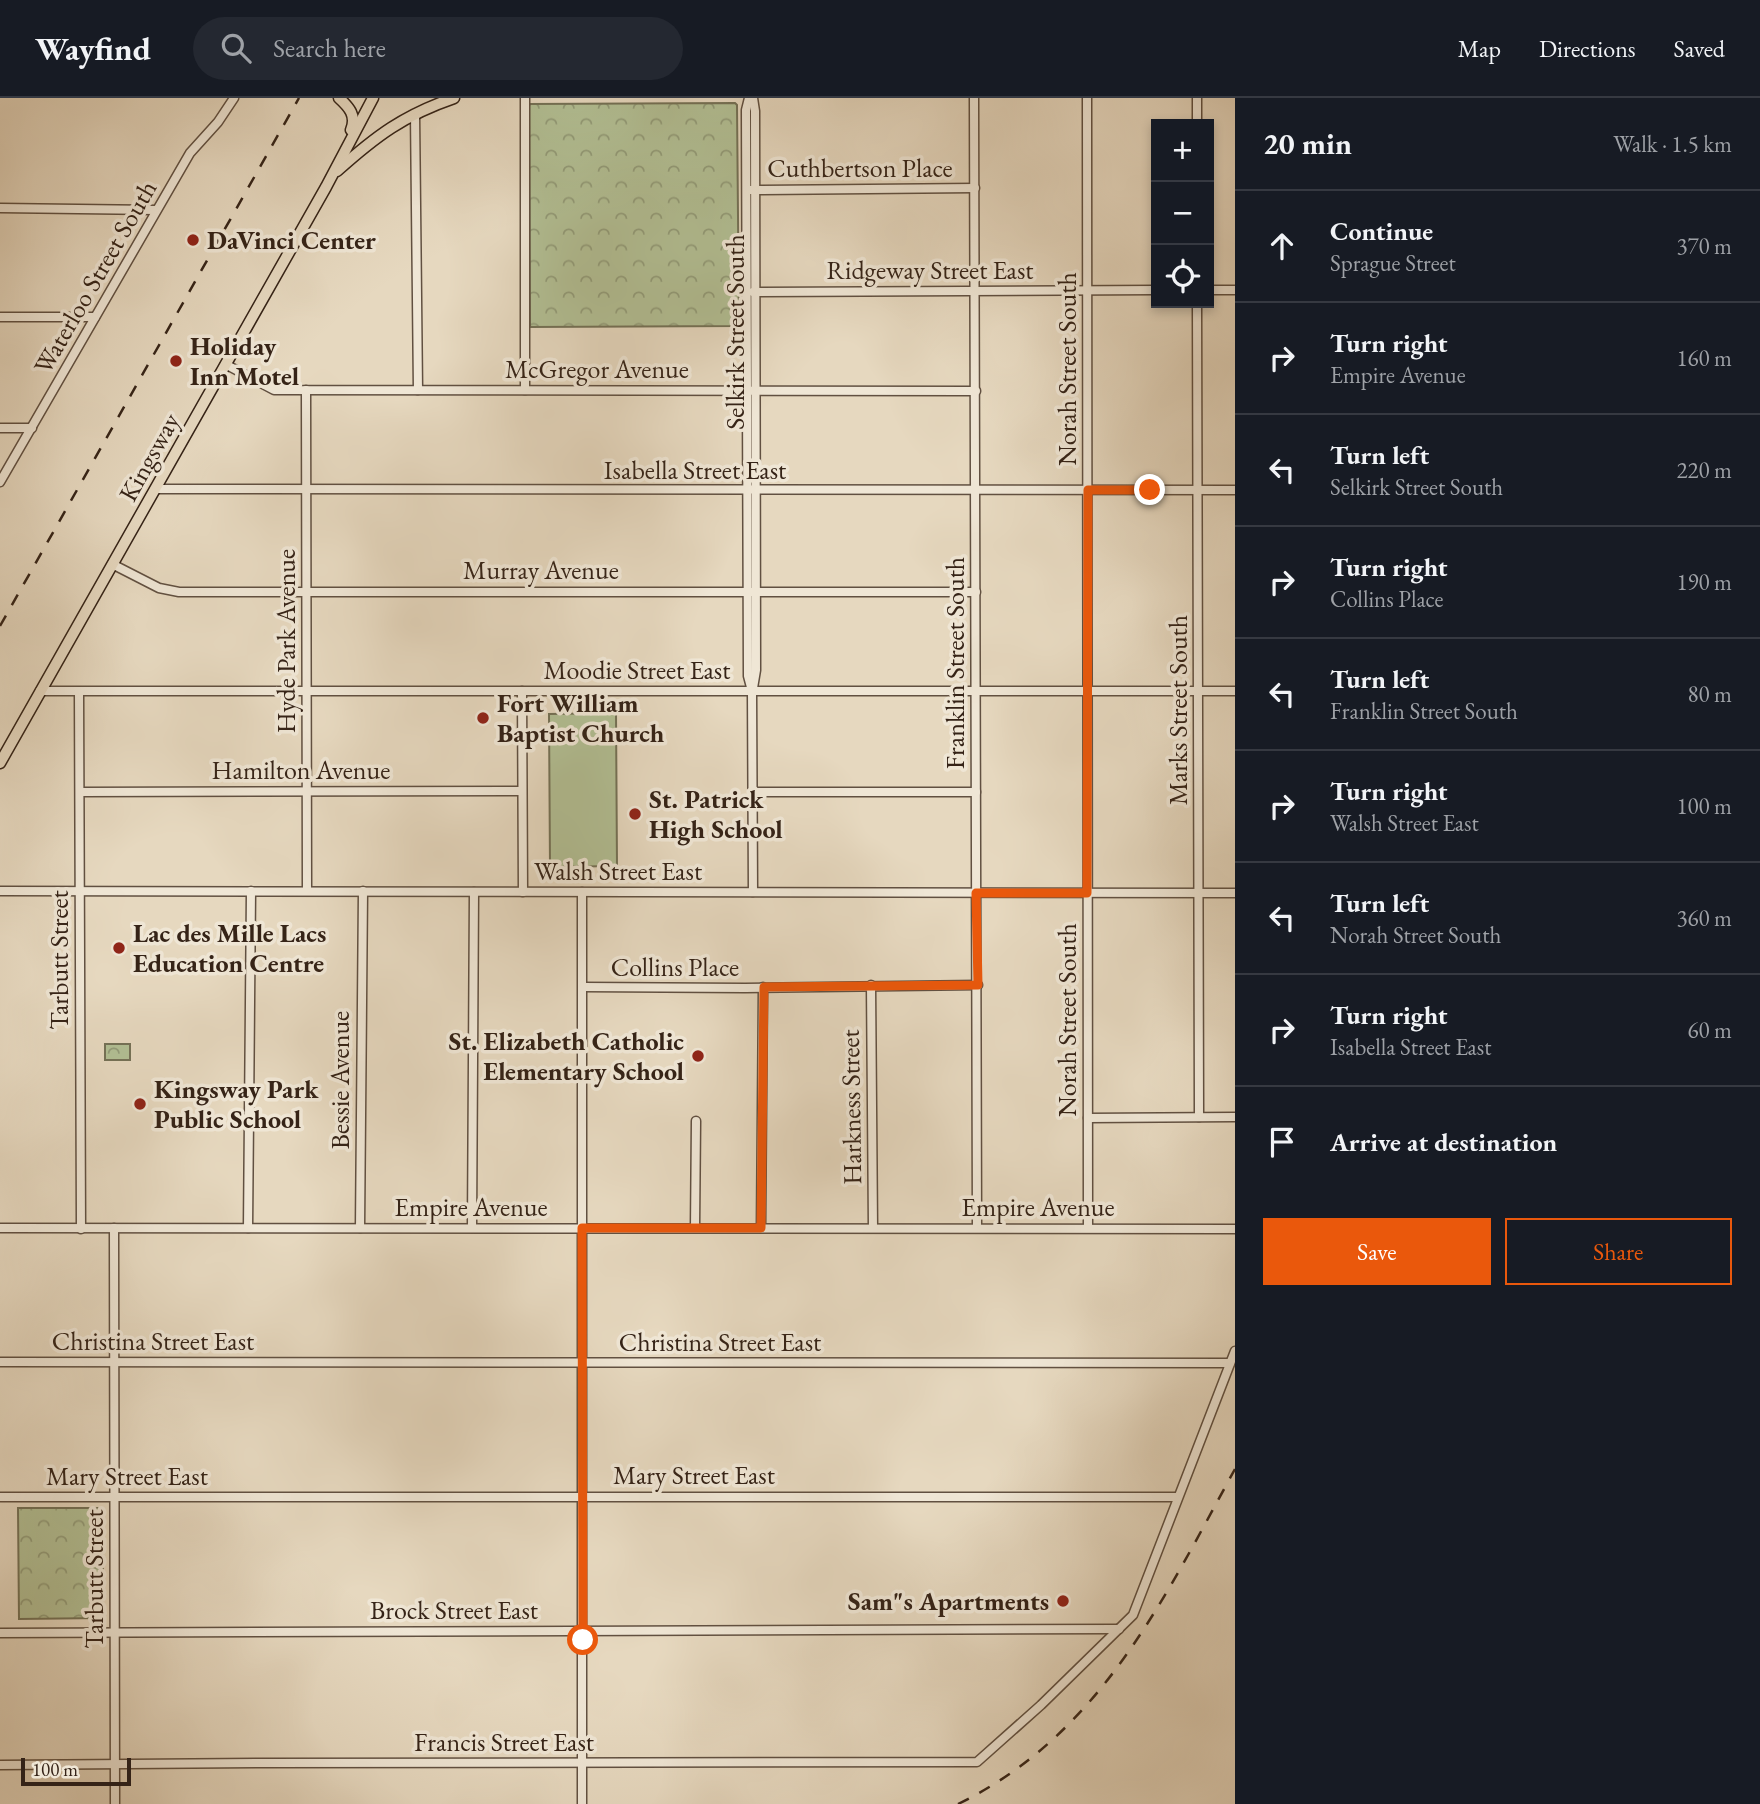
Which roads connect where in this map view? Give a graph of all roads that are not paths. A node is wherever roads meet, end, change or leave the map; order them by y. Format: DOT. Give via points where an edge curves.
graph roads {
  1 [pos="234,98"];
  2 [pos="339,98"];
  3 [pos="373,98"];
  4 [pos="454,98"];
  5 [pos="525,98"];
  6 [pos="751,98"];
  7 [pos="974,98"];
  8 [pos="1087,98"];
  9 [pos="1197,98"];
  10 [pos="415,114"];
  11 [pos="1197,119"];
  12 [pos="332,176"];
  13 [pos="975,188"];
  14 [pos="751,190"];
  15 [pos="0,208"];
  16 [pos="156,210"];
  17 [pos="976,290"];
  18 [pos="1151,290"];
  19 [pos="1214,290"];
  20 [pos="1235,290"];
  21 [pos="1087,291"];
  22 [pos="751,292"];
  23 [pos="1197,308"];
  24 [pos="0,317"];
  25 [pos="95,317"];
  26 [pos="225,364"];
  27 [pos="306,390"];
  28 [pos="418,390"];
  29 [pos="525,390"];
  30 [pos="751,390"];
  31 [pos="976,391"];
  32 [pos="0,428"];
  33 [pos="32,428"];
  34 [pos="0,482"];
  35 [pos="155,489"];
  36 [pos="307,490"];
  37 [pos="976,490"];
  38 [pos="1088,490"];
  39 [pos="1199,490"];
  40 [pos="1235,490"];
  41 [pos="752,491"];
  42 [pos="112,564"];
  43 [pos="307,590"];
  44 [pos="752,592"];
  45 [pos="976,592"];
  46 [pos="40,691"];
  47 [pos="522,691"];
  48 [pos="752,691"];
  49 [pos="977,691"];
  50 [pos="1088,691"];
  51 [pos="1199,691"];
  52 [pos="1235,691"];
  53 [pos="79,692"];
  54 [pos="307,692"];
  55 [pos="0,762"];
  56 [pos="308,791"];
  57 [pos="522,791"];
  58 [pos="81,792"];
  59 [pos="753,792"];
  60 [pos="976,792"];
  61 [pos="0,891"];
  62 [pos="80,891"];
  63 [pos="251,891"];
  64 [pos="307,891"];
  65 [pos="363,891"];
  66 [pos="523,891"];
  67 [pos="474,892"];
  68 [pos="582,892"];
  69 [pos="752,892"];
  70 [pos="976,893"];
  71 [pos="1087,893"];
  72 [pos="1199,893"];
  73 [pos="1235,893"];
  74 [pos="871,985"];
  75 [pos="978,985"];
  76 [pos="583,987"];
  77 [pos="764,987"];
  78 [pos="1199,1117"];
  79 [pos="1235,1117"];
  80 [pos="1088,1118"];
  81 [pos="696,1121"];
  82 [pos="0,1228"];
  83 [pos="81,1228"];
  84 [pos="114,1228"];
  85 [pos="248,1228"];
  86 [pos="360,1228"];
  87 [pos="472,1228"];
  88 [pos="582,1228"];
  89 [pos="695,1228"];
  90 [pos="761,1228"];
  91 [pos="873,1228"];
  92 [pos="977,1228"];
  93 [pos="1088,1228"];
  94 [pos="1235,1229"];
  95 [pos="1235,1351"];
  96 [pos="114,1361"];
  97 [pos="0,1362"];
  98 [pos="583,1363"];
  99 [pos="1230,1363"];
  100 [pos="582,1496"];
  101 [pos="0,1497"];
  102 [pos="114,1497"];
  103 [pos="1177,1497"];
  104 [pos="1119,1629"];
  105 [pos="583,1630"];
  106 [pos="0,1633"];
  107 [pos="114,1633"];
  108 [pos="582,1764"];
  109 [pos="0,1765"];
  110 [pos="116,1765"];
  111 [pos="115,1804"];
  112 [pos="582,1804"];
  1 -- 16 [label="street, Waterloo Street South" via="190,153"];
  2 -- 12 [label="main road" via="351,109 354,125"];
  3 -- 12 [label="main road, Kingsway"];
  4 -- 10 [label="main road"];
  5 -- 29 [label="street"];
  6 -- 14 [label="street, Selkirk Street South" via="755,111"];
  7 -- 13 [label="street, Franklin Street South"];
  8 -- 21 [label="street, Norah Street South"];
  9 -- 11 [label="street"];
  10 -- 12 [label="main road" via="376,136"];
  10 -- 28 [label="street"];
  12 -- 26 [label="main road, Kingsway"];
  13 -- 14 [label="street, Cuthbertson Place"];
  13 -- 17 [label="street, Franklin Street South"];
  14 -- 22 [label="street, Selkirk Street South"];
  15 -- 16 [label="street"];
  16 -- 25 [label="street, Waterloo Street South"];
  17 -- 21 [label="street, Ridgeway Street East"];
  17 -- 22 [label="street, Ridgeway Street East"];
  17 -- 31 [label="street, Franklin Street South"];
  18 -- 21 [label="street, Ridgeway Street East"];
  19 -- 20 [label="street"];
  21 -- 38 [label="street, Norah Street South"];
  22 -- 30 [label="street, Selkirk Street South"];
  23 -- 39 [label="street, Marks Street South"];
  24 -- 25 [label="street"];
  25 -- 33 [label="street, Waterloo Street South"];
  26 -- 27 [label="street, McGregor Avenue" via="274,390"];
  26 -- 35 [label="main road, Kingsway"];
  27 -- 28 [label="street, McGregor Avenue"];
  27 -- 36 [label="street, Hyde Park Avenue"];
  28 -- 29 [label="street, McGregor Avenue"];
  29 -- 30 [label="street, McGregor Avenue"];
  30 -- 31 [label="street, McGregor Avenue"];
  30 -- 41 [label="street, Selkirk Street South"];
  31 -- 37 [label="street, Franklin Street South"];
  32 -- 33 [label="street"];
  33 -- 34 [label="street, Waterloo Street South"];
  35 -- 36 [label="street, Isabella Street East"];
  35 -- 42 [label="main road, Kingsway"];
  36 -- 41 [label="street, Isabella Street East"];
  36 -- 43 [label="street, Hyde Park Avenue"];
  37 -- 38 [label="street, Isabella Street East"];
  37 -- 41 [label="street, Isabella Street East"];
  37 -- 45 [label="street, Franklin Street South"];
  38 -- 39 [label="street, Isabella Street East"];
  38 -- 50 [label="street, Norah Street South"];
  39 -- 40 [label="street, Isabella Street East"];
  39 -- 51 [label="street, Marks Street South"];
  41 -- 44 [label="street, Selkirk Street South"];
  42 -- 43 [label="street, Murray Avenue" via="169,591"];
  42 -- 46 [label="main road, Kingsway"];
  43 -- 44 [label="street, Murray Avenue"];
  43 -- 54 [label="street, Hyde Park Avenue"];
  44 -- 45 [label="street, Murray Avenue"];
  44 -- 48 [label="street, Selkirk Street South" via="748,676"];
  45 -- 49 [label="street, Franklin Street South"];
  46 -- 53 [label="street, Moodie Street East"];
  46 -- 55 [label="main road, Kingsway"];
  47 -- 48 [label="street, Moodie Street East"];
  47 -- 54 [label="street, Moodie Street East"];
  47 -- 57 [label="street"];
  48 -- 49 [label="street, Moodie Street East"];
  48 -- 59 [label="street, Selkirk Street South"];
  49 -- 50 [label="street, Moodie Street East"];
  49 -- 60 [label="street, Franklin Street South"];
  50 -- 51 [label="street, Moodie Street East"];
  50 -- 71 [label="street, Norah Street South"];
  51 -- 52 [label="street, Moodie Street East"];
  51 -- 72 [label="street, Marks Street South"];
  53 -- 54 [label="street, Moodie Street East"];
  53 -- 58 [label="street, Tarbutt Street"];
  54 -- 56 [label="street, Hyde Park Avenue"];
  56 -- 57 [label="street, Hamilton Avenue"];
  56 -- 58 [label="street, Hamilton Avenue"];
  56 -- 64 [label="street, Hyde Park Avenue"];
  57 -- 66 [label="street"];
  58 -- 62 [label="street, Tarbutt Street"];
  59 -- 60 [label="street"];
  59 -- 69 [label="street, Selkirk Street South"];
  60 -- 70 [label="street, Franklin Street South"];
  61 -- 62 [label="street, Walsh Street East"];
  62 -- 63 [label="street, Walsh Street East"];
  62 -- 83 [label="street, Tarbutt Street"];
  63 -- 64 [label="street, Walsh Street East"];
  63 -- 85 [label="street"];
  64 -- 65 [label="street, Walsh Street East"];
  65 -- 67 [label="street, Walsh Street East"];
  65 -- 86 [label="street, Bessie Avenue"];
  66 -- 67 [label="street, Walsh Street East"];
  66 -- 68 [label="street, Walsh Street East"];
  67 -- 87 [label="street"];
  68 -- 69 [label="street, Walsh Street East"];
  68 -- 76 [label="street"];
  69 -- 70 [label="street, Walsh Street East"];
  70 -- 71 [label="street, Walsh Street East"];
  70 -- 75 [label="street, Franklin Street South"];
  71 -- 72 [label="street, Walsh Street East"];
  71 -- 80 [label="street, Norah Street South"];
  72 -- 73 [label="street, Walsh Street East"];
  72 -- 78 [label="street, Marks Street South"];
  74 -- 75 [label="street, Collins Place"];
  74 -- 77 [label="street, Collins Place"];
  74 -- 91 [label="street, Harkness Street"];
  75 -- 92 [label="street, Franklin Street South"];
  76 -- 77 [label="street, Collins Place"];
  76 -- 88 [label="street"];
  77 -- 90 [label="street"];
  78 -- 79 [label="street"];
  78 -- 80 [label="street"];
  80 -- 93 [label="street, Norah Street South"];
  81 -- 89 [label="street"];
  82 -- 83 [label="street, Empire Avenue"];
  83 -- 84 [label="street, Empire Avenue"];
  84 -- 85 [label="street, Empire Avenue"];
  84 -- 96 [label="street, Tarbutt Street"];
  85 -- 86 [label="street, Empire Avenue"];
  86 -- 87 [label="street, Empire Avenue"];
  87 -- 88 [label="street, Empire Avenue"];
  88 -- 89 [label="street, Empire Avenue"];
  88 -- 98 [label="street"];
  89 -- 90 [label="street, Empire Avenue"];
  90 -- 91 [label="street, Empire Avenue"];
  91 -- 92 [label="street, Empire Avenue"];
  92 -- 93 [label="street, Empire Avenue"];
  93 -- 94 [label="street, Empire Avenue"];
  95 -- 99 [label="street, Francis Street East"];
  96 -- 97 [label="street, Christina Street East"];
  96 -- 98 [label="street, Christina Street East"];
  96 -- 102 [label="street, Tarbutt Street"];
  98 -- 99 [label="street, Christina Street East"];
  98 -- 100 [label="street"];
  99 -- 103 [label="street, Francis Street East"];
  100 -- 102 [label="street, Mary Street East"];
  100 -- 103 [label="street, Mary Street East"];
  100 -- 105 [label="street"];
  101 -- 102 [label="street, Mary Street East"];
  102 -- 107 [label="street, Tarbutt Street"];
  103 -- 104 [label="street, Francis Street East" via="1133,1615"];
  104 -- 105 [label="street, Brock Street East"];
  104 -- 108 [label="street, Francis Street East" via="1001,1743 970,1764"];
  105 -- 107 [label="street, Brock Street East"];
  105 -- 108 [label="street"];
  106 -- 107 [label="street, Brock Street East"];
  107 -- 110 [label="street, Tarbutt Street"];
  108 -- 110 [label="street, Francis Street East"];
  108 -- 112 [label="street"];
  109 -- 110 [label="street, Francis Street East"];
  110 -- 111 [label="street, Tarbutt Street"];
}
